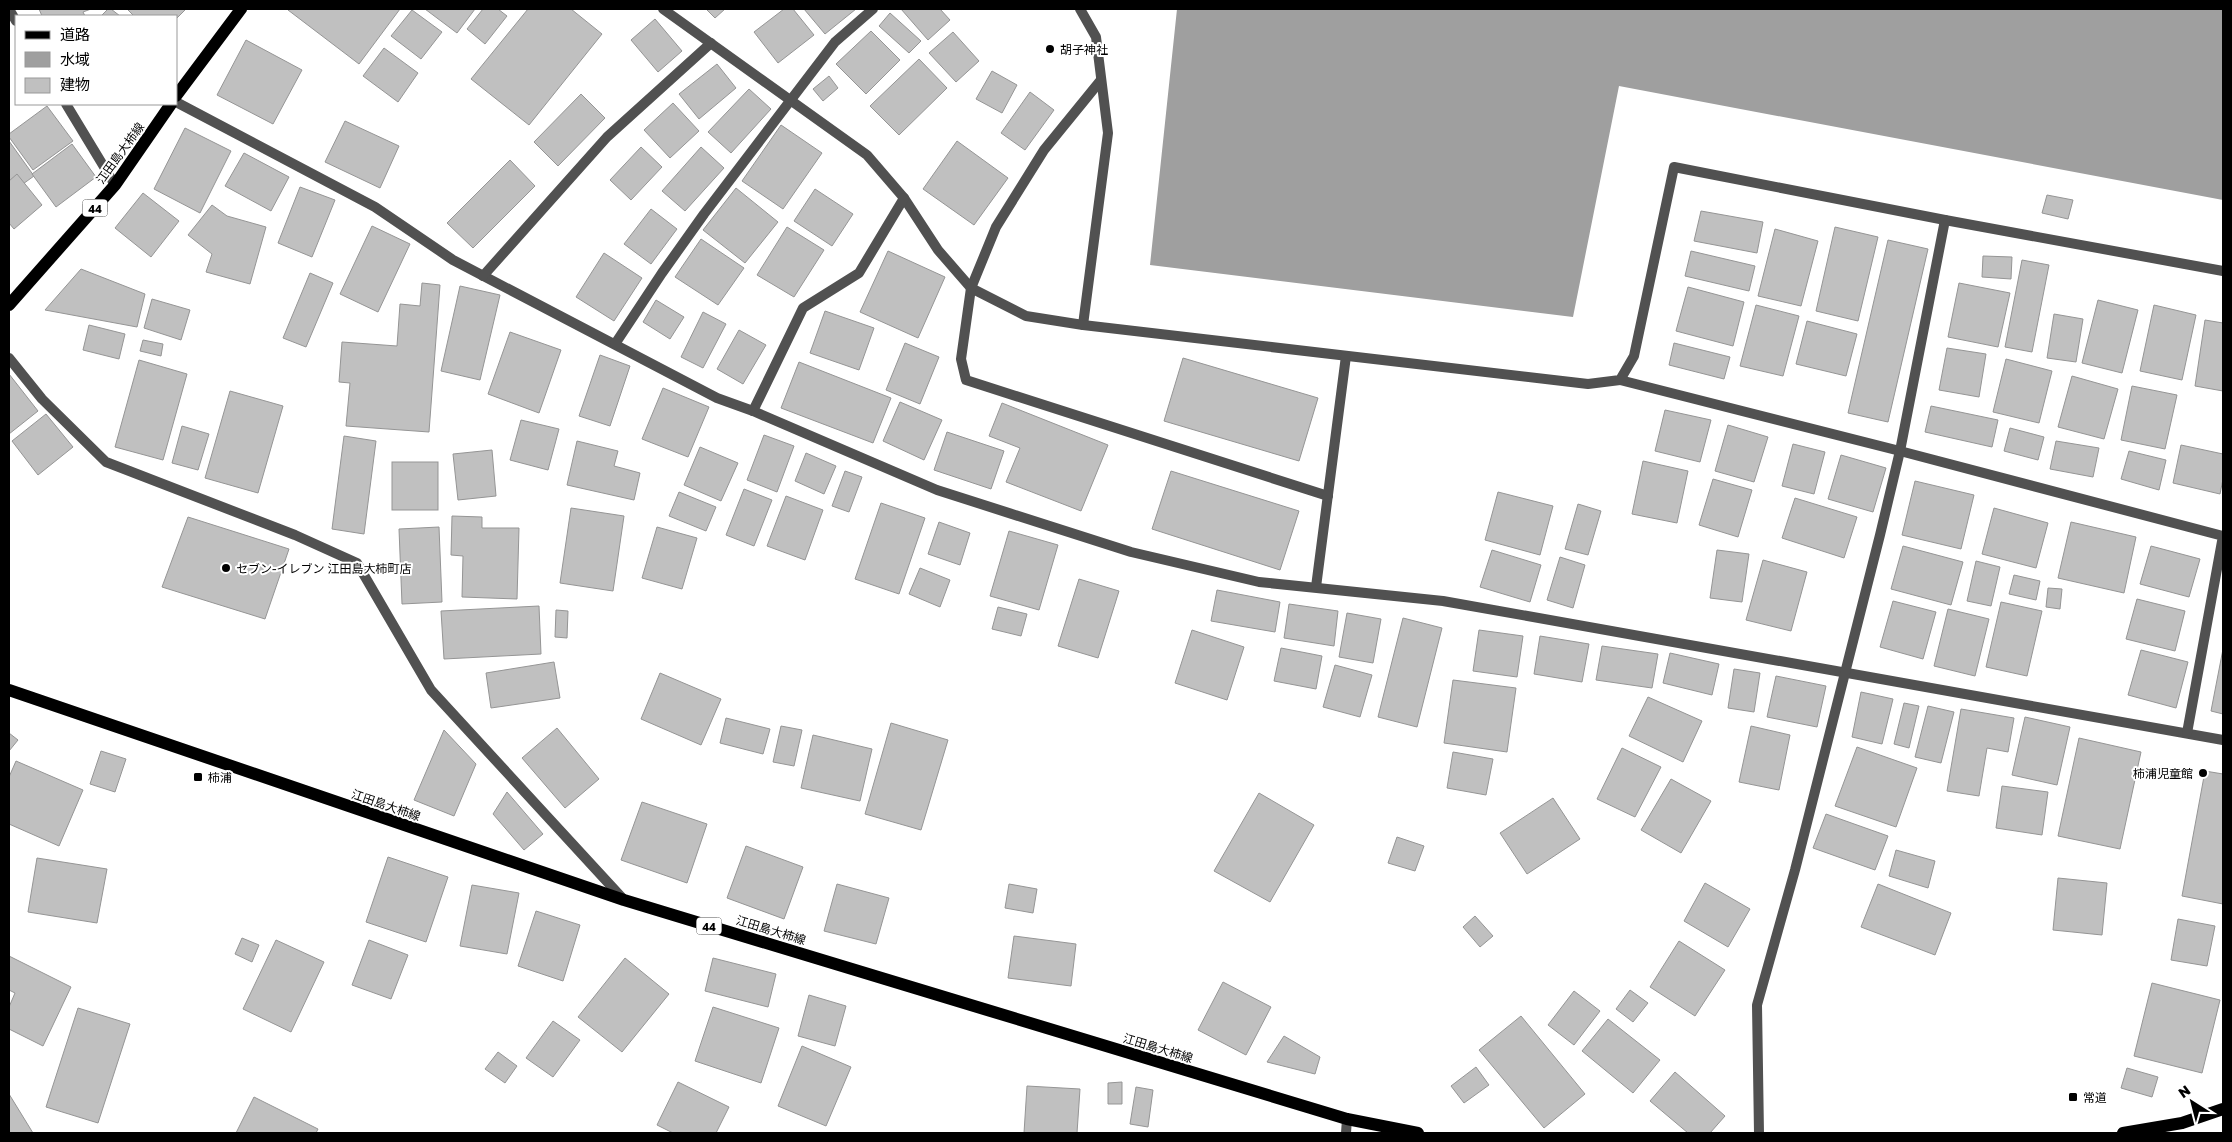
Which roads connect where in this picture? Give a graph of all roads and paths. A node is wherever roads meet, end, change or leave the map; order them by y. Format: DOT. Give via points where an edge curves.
graph roads {
  1 [pos="240,9"];
  2 [pos="663,9"];
  3 [pos="873,9"];
  4 [pos="1080,9"];
  5 [pos="711,44"];
  6 [pos="1102,80"];
  7 [pos="178,93"];
  8 [pos="792,101"];
  9 [pos="178,103"];
  10 [pos="67,105"];
  11 [pos="170,105"];
  12 [pos="115,185"];
  13 [pos="904,198"];
  14 [pos="1945,220"];
  15 [pos="2223,271"];
  16 [pos="483,276"];
  17 [pos="971,288"];
  18 [pos="9,305"];
  19 [pos="1083,325"];
  20 [pos="615,344"];
  21 [pos="1346,356"];
  22 [pos="9,358"];
  23 [pos="1620,380"];
  24 [pos="753,411"];
  25 [pos="1900,451"];
  26 [pos="1328,496"];
  27 [pos="2223,536"];
  28 [pos="1316,587"];
  29 [pos="1846,674"];
  30 [pos="9,690"];
  31 [pos="2187,733"];
  32 [pos="2223,740"];
  33 [pos="624,900"];
  34 [pos="2223,1109"];
  35 [pos="1347,1119"];
  36 [pos="1346,1133"];
  37 [pos="1418,1133"];
  38 [pos="1760,1133"];
  39 [pos="2123,1133"];
  1 -- 7 [label="main road"];
  2 -- 5 [label="street"];
  3 -- 8 [label="street" via="835,42"];
  4 -- 6 [label="street" via="1096,37"];
  5 -- 8 [label="street"];
  5 -- 16 [label="street" via="607,137"];
  6 -- 17 [label="street" via="1044,150 996,227"];
  6 -- 19 [label="street" via="1108,133"];
  8 -- 13 [label="street" via="867,155"];
  8 -- 20 [label="street" via="699,222"];
  9 -- 16 [label="street" via="375,208"];
  10 -- 12 [label="street"];
  11 -- 12 [label="main road, 江田島大柿線 / 44"];
  12 -- 18 [label="main road, 江田島大柿線 / 44"];
  13 -- 17 [label="street" via="938,250"];
  13 -- 24 [label="street" via="859,273 803,308"];
  14 -- 15 [label="street"];
  14 -- 23 [label="street" via="1674,168 1634,356"];
  14 -- 25 [label="street"];
  16 -- 20 [label="street"];
  17 -- 19 [label="street" via="1026,316"];
  17 -- 26 [label="street" via="961,359 966,380"];
  19 -- 21 [label="street"];
  20 -- 24 [label="street" via="717,398"];
  21 -- 23 [label="street" via="1588,384"];
  21 -- 26 [label="street"];
  22 -- 33 [label="street" via="42,399 106,462 295,535 358,563 431,690"];
  23 -- 25 [label="street"];
  24 -- 28 [label="street" via="937,490 1131,552 1259,582"];
  25 -- 27 [label="street"];
  25 -- 29 [label="street"];
  26 -- 28 [label="street"];
  27 -- 31 [label="street"];
  28 -- 29 [label="street" via="1443,602"];
  29 -- 31 [label="street"];
  29 -- 38 [label="street" via="1757,1005"];
  30 -- 33 [label="main road, 江田島大柿線 / 44"];
  31 -- 32 [label="street"];
  33 -- 35 [label="main road, 江田島大柿線 / 44"];
  34 -- 39 [label="main road" via="2182,1123"];
  35 -- 36 [label="street"];
  35 -- 37 [label="main road, 江田島大柿線 / 44"];
}
